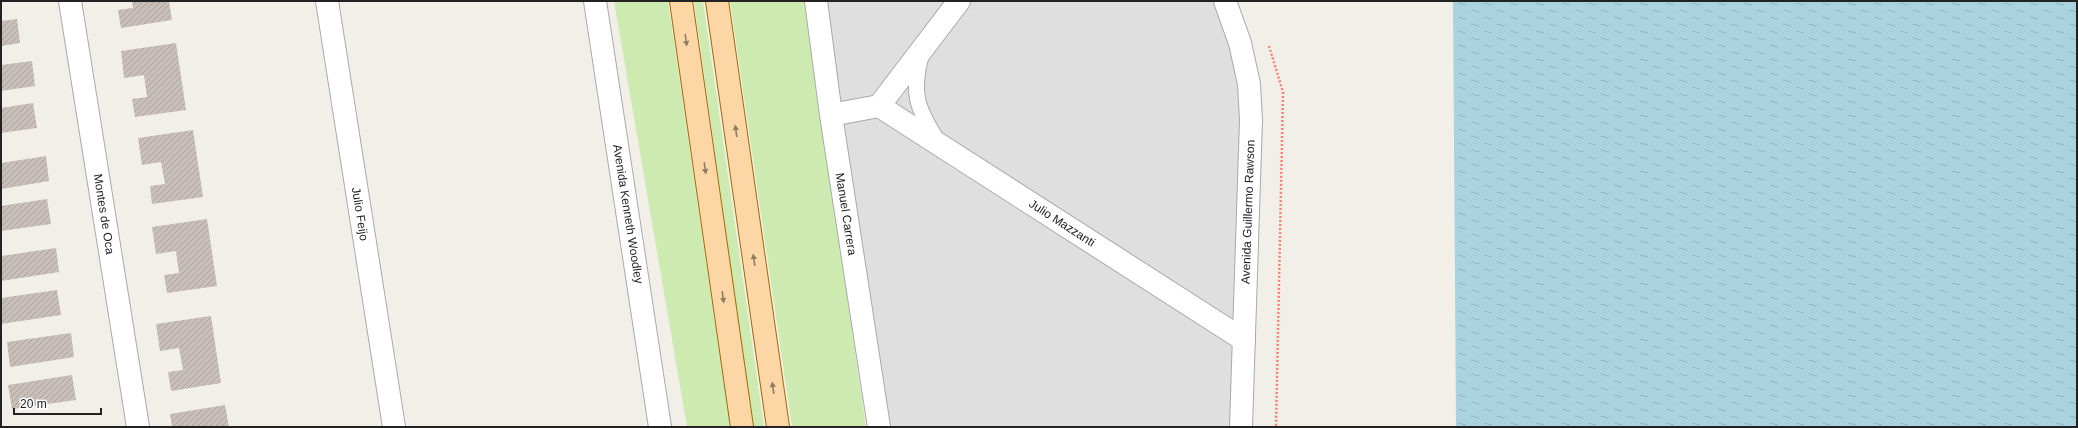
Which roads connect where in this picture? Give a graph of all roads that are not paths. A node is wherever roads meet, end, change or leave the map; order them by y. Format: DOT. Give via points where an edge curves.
graph roads {
  1 [pos="70,1"];
  2 [pos="327,1"];
  3 [pos="595,1"];
  4 [pos="681,1"];
  5 [pos="717,1"];
  6 [pos="816,1"];
  7 [pos="959,1"];
  8 [pos="1225,1"];
  9 [pos="923,49"];
  10 [pos="879,106"];
  11 [pos="831,115"];
  12 [pos="941,146"];
  13 [pos="1244,340"];
  14 [pos="138,427"];
  15 [pos="394,427"];
  16 [pos="660,427"];
  17 [pos="742,427"];
  18 [pos="778,427"];
  19 [pos="879,427"];
  20 [pos="1241,427"];
  1 -- 14 [label="street, Montes de Oca"];
  2 -- 15 [label="street, Julio Feijo"];
  3 -- 16 [label="street, Avenida Kenneth Woodley"];
  4 -- 17 [label="main road, one-way"];
  18 -- 5 [label="main road, one-way"];
  6 -- 11 [label="street, Manuel Carrera"];
  7 -- 9 [label="street"];
  8 -- 13 [label="street, Avenida Guillermo Rawson" via="1240,43 1249,84 1251,120"];
  9 -- 10 [label="street"];
  9 -- 12 [label="lane" via="916,72 916,92 921,115"];
  10 -- 11 [label="street"];
  10 -- 12 [label="street, Julio Mazzanti"];
  11 -- 19 [label="street, Manuel Carrera"];
  12 -- 13 [label="street, Julio Mazzanti"];
  13 -- 20 [label="street, Avenida Guillermo Rawson"];
}
